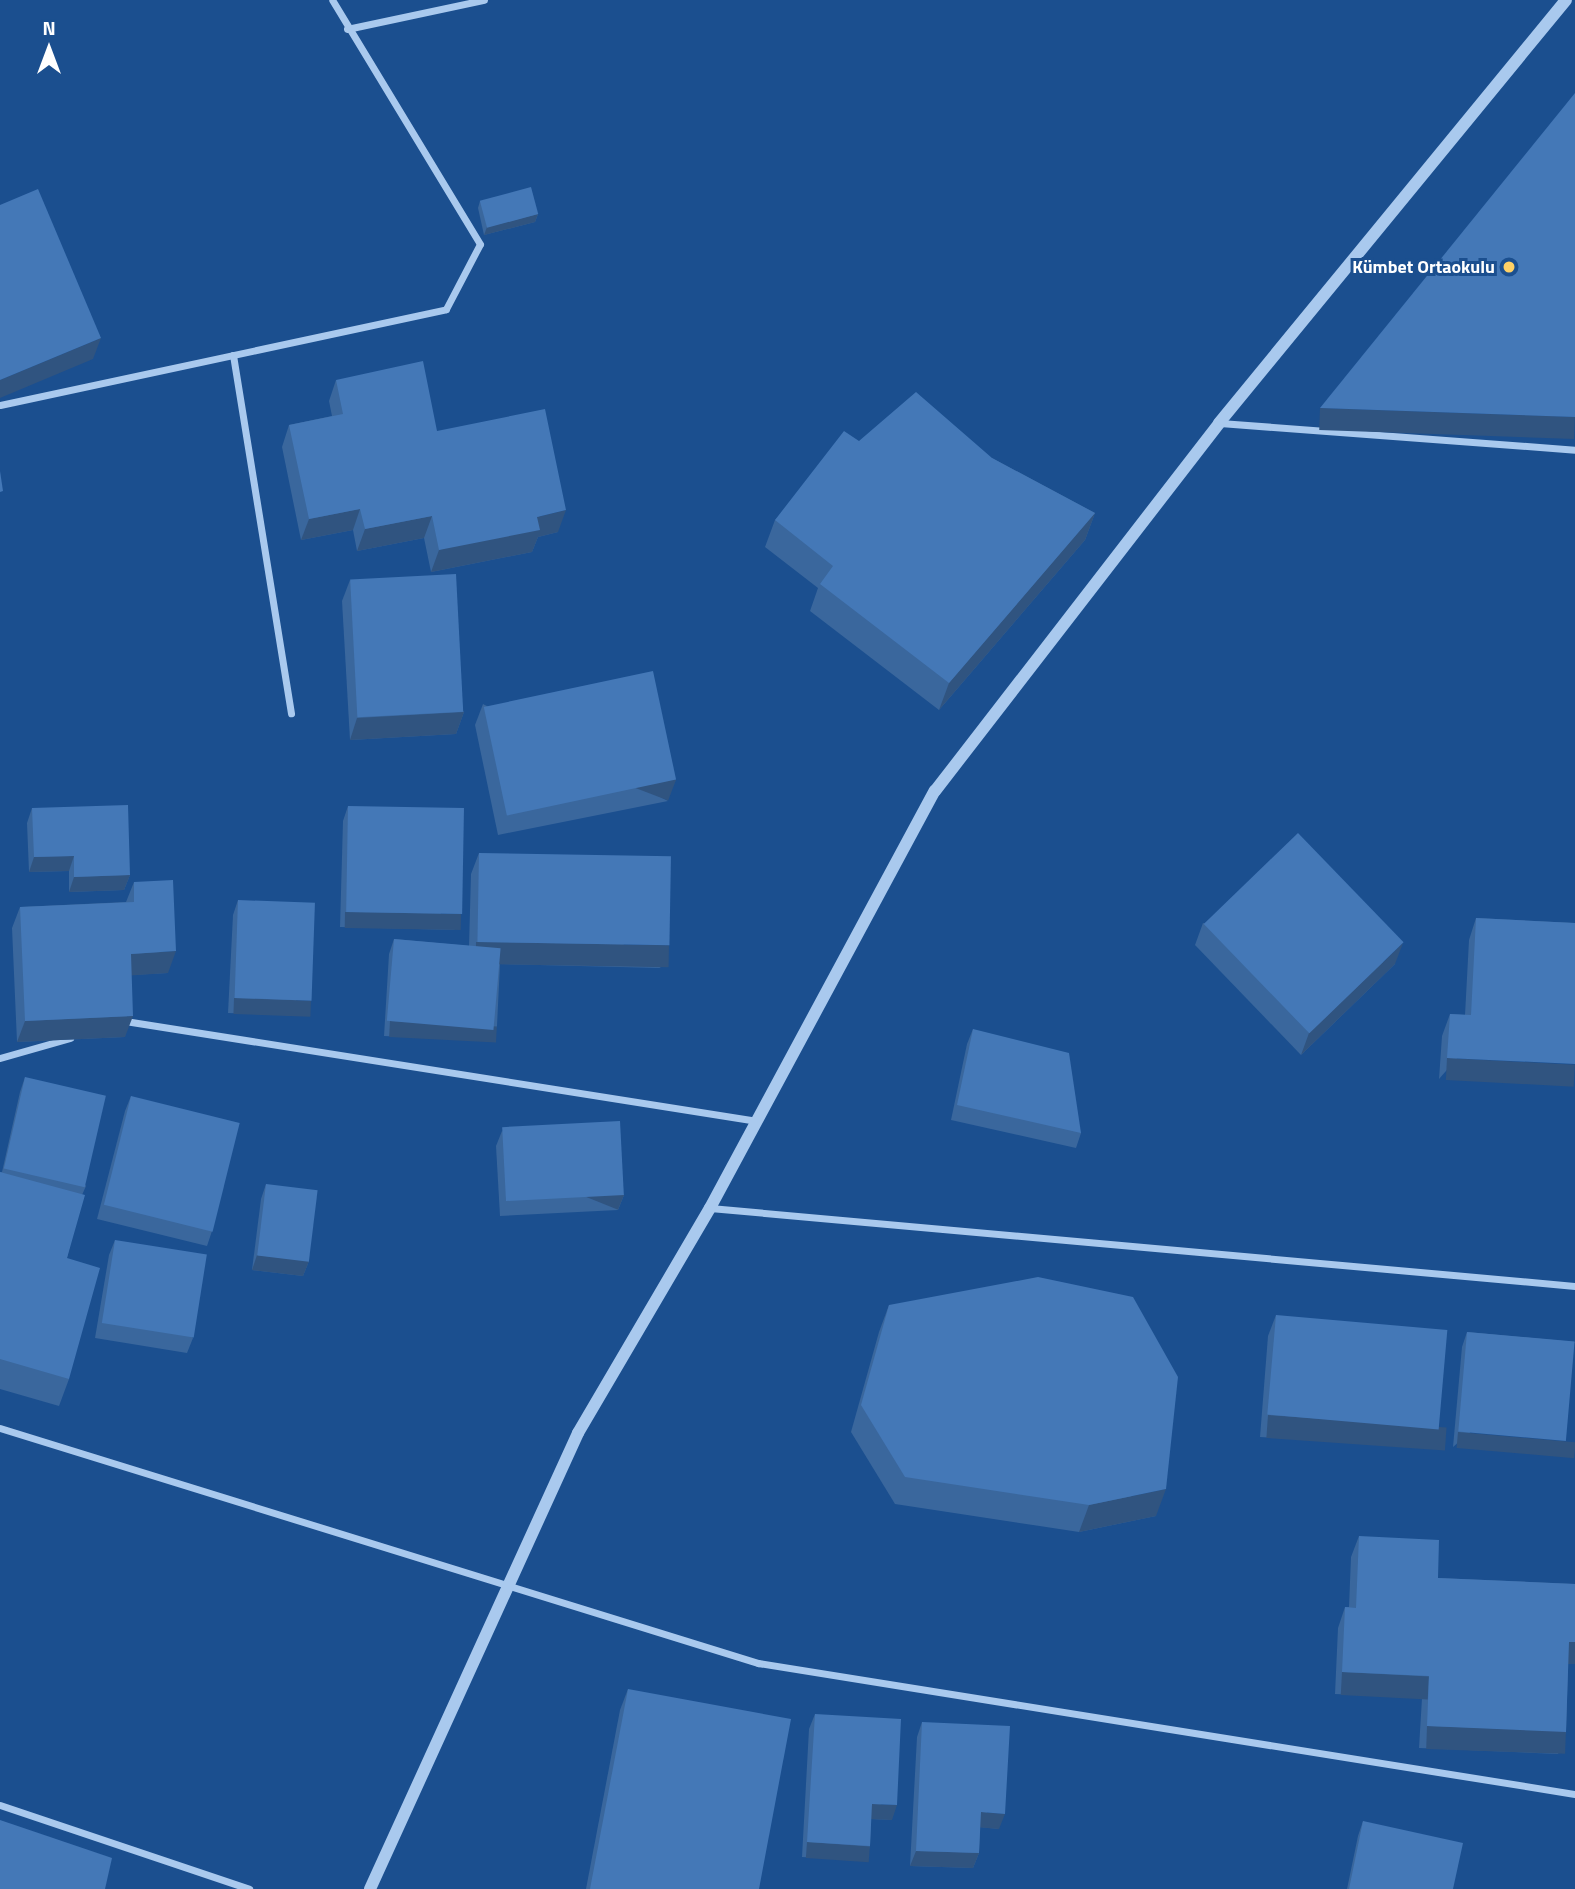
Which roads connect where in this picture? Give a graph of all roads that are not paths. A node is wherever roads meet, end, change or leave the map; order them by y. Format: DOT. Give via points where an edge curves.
graph roads {
  1 [pos="332,0"];
  2 [pos="484,0"];
  3 [pos="1566,0"];
  4 [pos="347,29"];
  5 [pos="233,355"];
  6 [pos="0,405"];
  7 [pos="1219,423"];
  8 [pos="1575,450"];
  9 [pos="291,713"];
  10 [pos="110,1026"];
  11 [pos="86,1033"];
  12 [pos="0,1058"];
  13 [pos="757,1121"];
  14 [pos="710,1208"];
  15 [pos="1575,1286"];
  16 [pos="0,1428"];
  17 [pos="508,1588"];
  18 [pos="1575,1794"];
  19 [pos="0,1805"];
  20 [pos="249,1889"];
  21 [pos="370,1889"];
  1 -- 4 [label="street"];
  2 -- 4 [label="street"];
  3 -- 7 [label="street"];
  4 -- 5 [label="street" via="480,244 446,309"];
  5 -- 6 [label="street"];
  5 -- 9 [label="street"];
  7 -- 8 [label="street"];
  7 -- 13 [label="street" via="935,791"];
  10 -- 13 [label="street" via="135,1018"];
  11 -- 12 [label="street"];
  13 -- 14 [label="street"];
  14 -- 15 [label="street"];
  14 -- 17 [label="street" via="578,1433"];
  16 -- 17 [label="street"];
  17 -- 18 [label="street" via="758,1663"];
  17 -- 21 [label="street"];
  19 -- 20 [label="street"];
}
